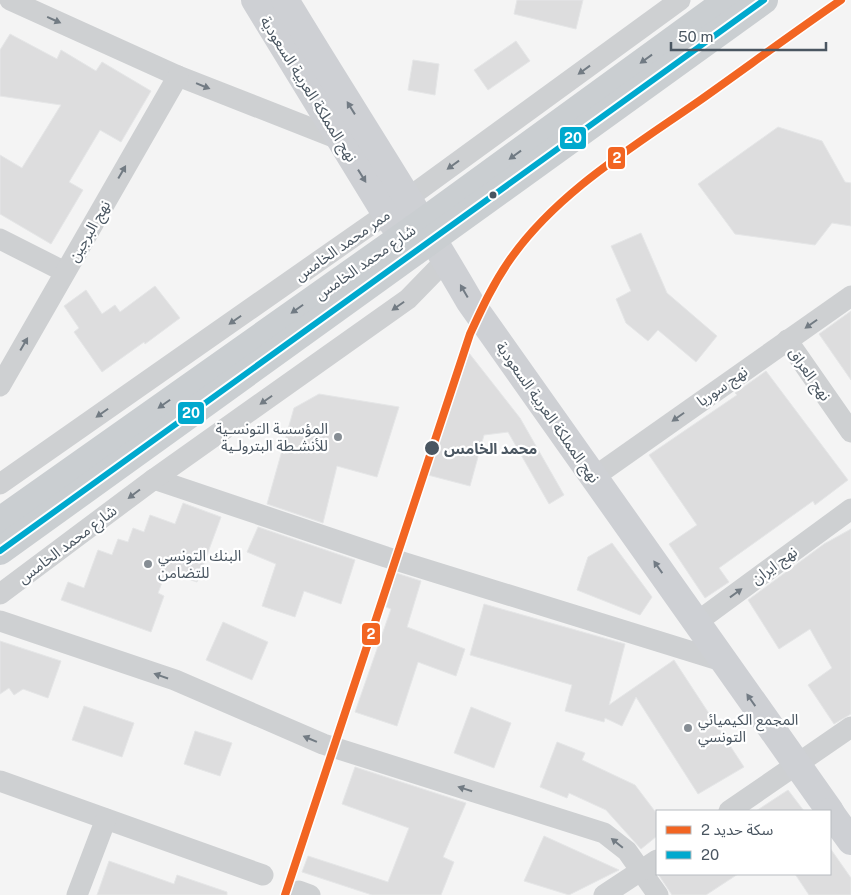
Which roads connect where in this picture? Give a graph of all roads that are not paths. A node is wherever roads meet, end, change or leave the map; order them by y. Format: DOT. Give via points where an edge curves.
graph roads {
  1 [pos="10,0"];
  2 [pos="254,0"];
  3 [pos="285,0"];
  4 [pos="680,0"];
  5 [pos="728,0"];
  6 [pos="764,0"];
  7 [pos="178,76"];
  8 [pos="340,140"];
  9 [pos="397,207"];
  10 [pos="0,239"];
  11 [pos="424,241"];
  12 [pos="65,272"];
  13 [pos="851,296"];
  14 [pos="787,340"];
  15 [pos="0,386"];
  16 [pos="851,432"];
  17 [pos="594,477"];
  18 [pos="154,479"];
  19 [pos="0,484"];
  20 [pos="851,509"];
  21 [pos="0,520"];
  22 [pos="0,551"];
  23 [pos="0,594"];
  24 [pos="0,621"];
  25 [pos="697,622"];
  26 [pos="725,662"];
  27 [pos="851,727"];
  28 [pos="797,765"];
  29 [pos="0,781"];
  30 [pos="730,810"];
  31 [pos="829,810"];
  32 [pos="831,812"];
  33 [pos="106,820"];
  34 [pos="851,842"];
  35 [pos="649,865"];
  36 [pos="263,875"];
  37 [pos="77,895"];
  38 [pos="604,895"];
  39 [pos="658,895"];
  1 -- 7 [label="street, one-way"];
  2 -- 8 [label="main road, نهج المملكة العربية السعودية"];
  9 -- 3 [label="main road, نهج المملكة العربية السعودية, one-way"];
  4 -- 9 [label="street, ممر محمد الخامس, one-way"];
  5 -- 11 [label="main road, شارع محمد الخامس, one-way"];
  6 -- 11 [label="main road, شارع محمد الخامس"];
  7 -- 8 [label="street, one-way"];
  12 -- 7 [label="street, نهج البرجين, one-way"];
  8 -- 9 [label="main road, نهج المملكة العربية السعودية, one-way"];
  9 -- 11 [label="main road, نهج المملكة العربية السعودية"];
  9 -- 19 [label="street, ممر محمد الخامس, one-way"];
  10 -- 12 [label="street"];
  17 -- 11 [label="main road, نهج المملكة العربية السعودية, one-way"];
  11 -- 18 [label="street, شارع محمد الخامس, one-way" via="408,299"];
  11 -- 21 [label="main road, شارع محمد الخامس, one-way"];
  11 -- 22 [label="main road, شارع محمد الخامس"];
  15 -- 12 [label="street, نهج البرجين, one-way"];
  13 -- 14 [label="street, نهج سوريا, one-way"];
  14 -- 16 [label="street, نهج العراق"];
  14 -- 17 [label="street, نهج سوريا, one-way"];
  25 -- 17 [label="main road, نهج المملكة العربية السعودية, one-way"];
  18 -- 23 [label="street, شارع محمد الخامس, one-way"];
  18 -- 26 [label="street" via="386,558"];
  25 -- 20 [label="street, نهج ايران, one-way"];
  35 -- 24 [label="street, one-way" via="604,834 328,746 175,680"];
  25 -- 26 [label="main road, نهج المملكة العربية السعودية"];
  28 -- 26 [label="main road, نهج المملكة العربية السعودية, one-way"];
  27 -- 28 [label="street"];
  28 -- 30 [label="street"];
  28 -- 31 [label="main road, نهج المملكة العربية السعودية"];
  29 -- 33 [label="street"];
  32 -- 34 [label="main road, نهج المملكة العربية السعودية"];
  33 -- 36 [label="street"];
  33 -- 37 [label="street"];
  35 -- 38 [label="street"];
  35 -- 39 [label="street"];
}
